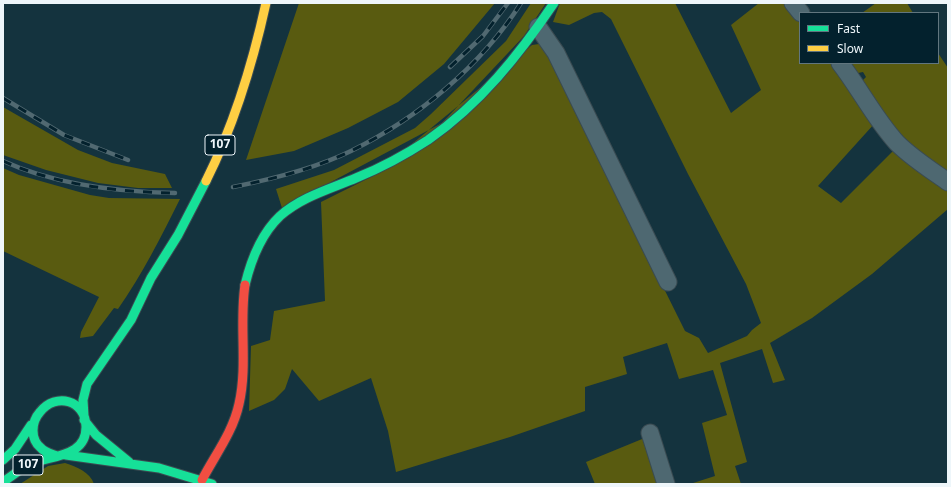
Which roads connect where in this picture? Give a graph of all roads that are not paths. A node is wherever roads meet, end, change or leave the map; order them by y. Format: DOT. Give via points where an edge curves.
graph roads {
  1 [pos="266,3"];
  2 [pos="554,3"];
  3 [pos="793,3"];
  4 [pos="800,12"];
  5 [pos="538,27"];
  6 [pos="841,64"];
  7 [pos="948,182"];
  8 [pos="151,278"];
  9 [pos="668,282"];
  10 [pos="126,306"];
  11 [pos="63,392"];
  12 [pos="52,401"];
  13 [pos="84,418"];
  14 [pos="31,425"];
  15 [pos="650,433"];
  16 [pos="61,455"];
  17 [pos="3,460"];
  18 [pos="130,463"];
  19 [pos="202,480"];
  20 [pos="3,482"];
  21 [pos="212,484"];
  22 [pos="666,484"];
  1 -- 8 [label="main road, 107" via="237,103 212,168 178,235"];
  2 -- 5 [label="main road"];
  3 -- 4 [label="street"];
  5 -- 9 [label="street" via="556,53"];
  5 -- 19 [label="main road" via="508,67 485,92 446,126 372,172 297,203 274,223 257,246 242,297 242,381 239,406 231,427"];
  6 -- 7 [label="street" via="879,121 898,143"];
  8 -- 10 [label="main road, 107"];
  8 -- 13 [label="main road, 107" via="131,320 83,392"];
  11 -- 12 [label="main road, 107"];
  12 -- 13 [label="main road" via="62,400 71,403"];
  12 -- 14 [label="main road, 107" via="38,409"];
  13 -- 16 [label="main road, 107" via="85,435 81,444"];
  13 -- 18 [label="main road" via="96,435"];
  14 -- 16 [label="main road, 107" via="31,434 40,448 48,454"];
  14 -- 17 [label="main road, 107" via="15,449"];
  15 -- 22 [label="street"];
  16 -- 18 [label="main road"];
  16 -- 20 [label="main road, 107" via="31,463"];
  18 -- 19 [label="main road"];
  19 -- 21 [label="main road"];
}
